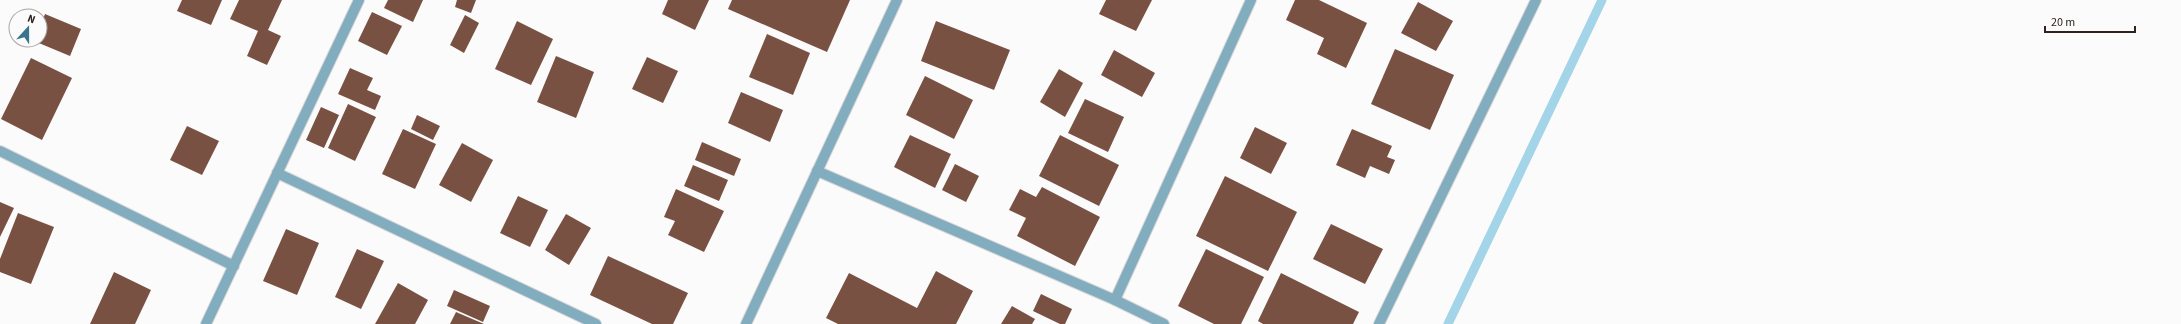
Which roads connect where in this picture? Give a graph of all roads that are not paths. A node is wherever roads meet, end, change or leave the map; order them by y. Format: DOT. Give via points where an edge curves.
graph roads {
  1 [pos="359,0"];
  2 [pos="897,0"];
  3 [pos="1536,0"];
  4 [pos="1248,1"];
  5 [pos="0,151"];
  6 [pos="817,171"];
  7 [pos="277,173"];
  8 [pos="234,266"];
  9 [pos="1115,300"];
  10 [pos="206,324"];
  11 [pos="596,324"];
  12 [pos="746,324"];
  13 [pos="1164,324"];
  14 [pos="1379,324"];
  1 -- 7 [label="street"];
  2 -- 6 [label="street"];
  3 -- 14 [label="street"];
  4 -- 9 [label="street"];
  5 -- 8 [label="street"];
  6 -- 9 [label="street"];
  6 -- 12 [label="street"];
  7 -- 8 [label="street"];
  7 -- 11 [label="street"];
  8 -- 10 [label="street"];
  9 -- 13 [label="street"];
}
